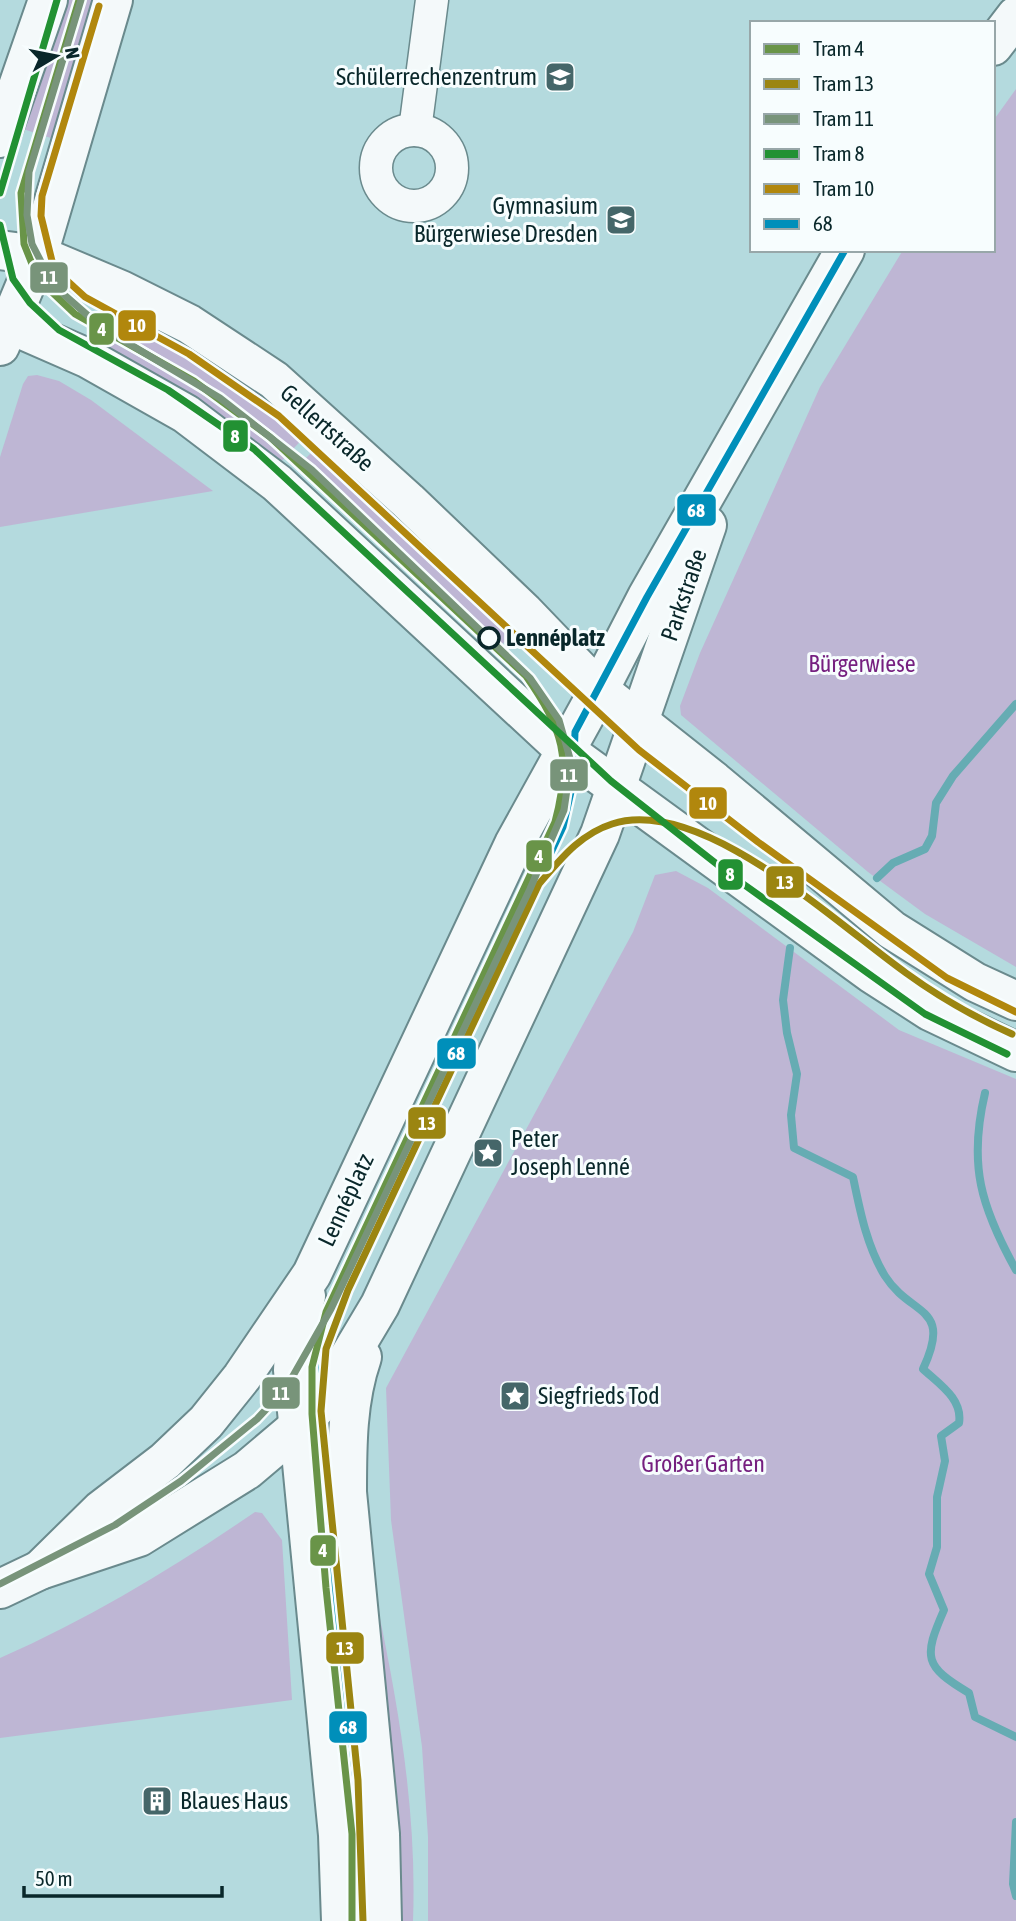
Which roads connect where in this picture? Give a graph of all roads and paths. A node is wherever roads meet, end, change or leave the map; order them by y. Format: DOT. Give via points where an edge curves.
graph roads {
  1 [pos="48,0"];
  2 [pos="113,0"];
  3 [pos="432,0"];
  4 [pos="1016,16"];
  5 [pos="995,43"];
  6 [pos="415,130"];
  7 [pos="0,138"];
  8 [pos="0,250"];
  9 [pos="844,252"];
  10 [pos="38,255"];
  11 [pos="3,329"];
  12 [pos="732,450"];
  13 [pos="599,690"];
  14 [pos="640,723"];
  15 [pos="565,750"];
  16 [pos="618,785"];
  17 [pos="1016,1001"];
  18 [pos="1016,1052"];
  19 [pos="312,1274"];
  20 [pos="380,1305"];
  21 [pos="299,1426"];
  22 [pos="40,1570"];
  23 [pos="0,1589"];
  24 [pos="341,1921"];
  25 [pos="382,1921"];
  1 -- 7 [label="main road"];
  2 -- 10 [label="main road"];
  3 -- 6 [label="street"];
  4 -- 5 [label="main road"];
  8 -- 10 [label="main road, Gellertstraße"];
  9 -- 12 [label="main road"];
  10 -- 11 [label="main road"];
  10 -- 13 [label="main road, Gellertstraße" via="189,324 274,380 408,501"];
  11 -- 15 [label="main road" via="88,358 186,414 277,483"];
  12 -- 13 [label="main road, Parkstraße"];
  12 -- 14 [label="main road, Parkstraße"];
  13 -- 14 [label="main road"];
  13 -- 15 [label="main road, Lennéplatz"];
  14 -- 16 [label="main road"];
  14 -- 17 [label="main road" via="892,930 975,982"];
  15 -- 16 [label="main road"];
  15 -- 19 [label="main road, Lennéplatz" via="489,893"];
  16 -- 18 [label="main road" via="872,973 930,1011"];
  16 -- 20 [label="main road" via="600,834"];
  19 -- 21 [label="main road" via="295,1334 293,1370"];
  19 -- 22 [label="main road" via="206,1422 165,1461 101,1510"];
  20 -- 21 [label="main road" via="324,1399"];
  20 -- 25 [label="main road" via="354,1380 346,1479 380,1834"];
  21 -- 22 [label="main road" via="233,1480 139,1537"];
  21 -- 24 [label="main road" via="338,1835"];
  22 -- 23 [label="main road"];
}
